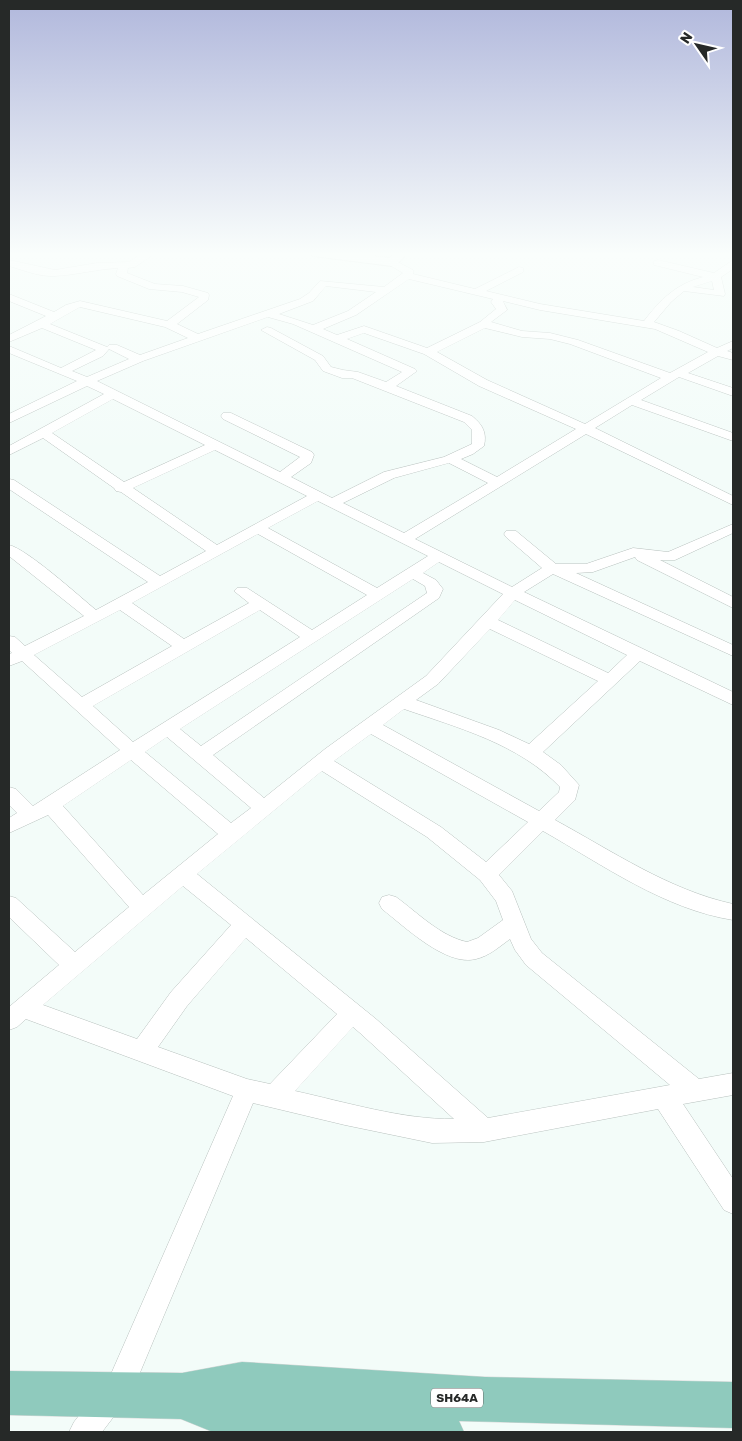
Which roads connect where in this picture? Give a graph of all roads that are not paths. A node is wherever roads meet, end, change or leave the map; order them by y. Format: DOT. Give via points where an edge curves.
graph roads {
  1 [pos="49,319"];
  2 [pos="145,319"];
  3 [pos="177,319"];
  4 [pos="255,319"];
  5 [pos="286,319"];
  6 [pos="338,319"];
  7 [pos="488,319"];
  8 [pos="617,319"];
  9 [pos="651,319"];
  10 [pos="41,324"];
  11 [pos="484,324"];
  12 [pos="647,324"];
  13 [pos="170,325"];
  14 [pos="313,329"];
  15 [pos="267,330"];
  16 [pos="197,338"];
  17 [pos="9,339"];
  18 [pos="338,339"];
  19 [pos="733,344"];
  20 [pos="113,347"];
  21 [pos="9,349"];
  22 [pos="428,352"];
  23 [pos="717,352"];
  24 [pos="733,357"];
  25 [pos="139,359"];
  26 [pos="61,372"];
  27 [pos="675,375"];
  28 [pos="88,381"];
  29 [pos="387,387"];
  30 [pos="733,392"];
  31 [pos="114,394"];
  32 [pos="632,401"];
  33 [pos="227,416"];
  34 [pos="9,419"];
  35 [pos="586,429"];
  36 [pos="44,433"];
  37 [pos="733,437"];
  38 [pos="214,445"];
  39 [pos="9,451"];
  40 [pos="452,460"];
  41 [pos="282,477"];
  42 [pos="497,482"];
  43 [pos="9,483"];
  44 [pos="121,488"];
  45 [pos="319,495"];
  46 [pos="733,501"];
  47 [pos="334,502"];
  48 [pos="257,528"];
  49 [pos="733,528"];
  50 [pos="511,534"];
  51 [pos="405,539"];
  52 [pos="9,549"];
  53 [pos="216,551"];
  54 [pos="633,552"];
  55 [pos="440,556"];
  56 [pos="552,568"];
  57 [pos="412,573"];
  58 [pos="159,582"];
  59 [pos="242,591"];
  60 [pos="513,593"];
  61 [pos="378,595"];
  62 [pos="121,602"];
  63 [pos="260,603"];
  64 [pos="733,603"];
  65 [pos="95,617"];
  66 [pos="487,621"];
  67 [pos="312,637"];
  68 [pos="9,641"];
  69 [pos="184,647"];
  70 [pos="733,651"];
  71 [pos="639,653"];
  72 [pos="16,657"];
  73 [pos="609,680"];
  74 [pos="733,699"];
  75 [pos="402,702"];
  76 [pos="81,705"];
  77 [pos="370,725"];
  78 [pos="168,728"];
  79 [pos="132,751"];
  80 [pos="530,753"];
  81 [pos="200,755"];
  82 [pos="321,762"];
  83 [pos="9,794"];
  84 [pos="51,805"];
  85 [pos="264,808"];
  86 [pos="31,815"];
  87 [pos="542,822"];
  88 [pos="9,826"];
  89 [pos="231,834"];
  90 [pos="183,874"];
  91 [pos="488,874"];
  92 [pos="389,903"];
  93 [pos="9,904"];
  94 [pos="142,908"];
  95 [pos="733,912"];
  96 [pos="245,924"];
  97 [pos="515,924"];
  98 [pos="74,965"];
  99 [pos="352,1013"];
  100 [pos="16,1014"];
  101 [pos="142,1052"];
  102 [pos="733,1084"];
  103 [pos="247,1090"];
  104 [pos="695,1091"];
  105 [pos="664,1096"];
  106 [pos="274,1097"];
  107 [pos="484,1130"];
  108 [pos="733,1201"];
  109 [pos="9,1393"];
  110 [pos="111,1395"];
  111 [pos="182,1396"];
  112 [pos="733,1405"];
  113 [pos="234,1425"];
  114 [pos="84,1432"];
  115 [pos="441,1432"];
  1 -- 10 [label="street"];
  2 -- 13 [label="street"];
  3 -- 13 [label="street"];
  4 -- 16 [label="street"];
  5 -- 14 [label="street"];
  6 -- 14 [label="street"];
  7 -- 11 [label="street"];
  8 -- 12 [label="street"];
  9 -- 12 [label="street"];
  10 -- 17 [label="street"];
  10 -- 26 [label="street" via="103,349"];
  11 -- 22 [label="street"];
  11 -- 27 [label="street" via="574,342"];
  12 -- 23 [label="street" via="675,332"];
  13 -- 16 [label="street"];
  14 -- 18 [label="street"];
  15 -- 29 [label="street" via="319,358 327,369 354,374"];
  16 -- 25 [label="street"];
  18 -- 22 [label="street" via="364,329"];
  18 -- 29 [label="street" via="411,371"];
  19 -- 23 [label="street"];
  20 -- 25 [label="street"];
  21 -- 26 [label="street"];
  22 -- 35 [label="street" via="483,383"];
  23 -- 24 [label="street"];
  23 -- 27 [label="street"];
  25 -- 28 [label="street"];
  26 -- 28 [label="street"];
  27 -- 30 [label="street"];
  27 -- 32 [label="street"];
  28 -- 31 [label="street"];
  28 -- 34 [label="street"];
  29 -- 40 [label="street" via="453,411 477,426 481,436 478,446"];
  31 -- 36 [label="street"];
  31 -- 38 [label="street"];
  32 -- 35 [label="street"];
  32 -- 37 [label="street"];
  33 -- 41 [label="street" via="307,455 302,464"];
  35 -- 42 [label="street"];
  35 -- 46 [label="street"];
  36 -- 39 [label="street"];
  36 -- 44 [label="street"];
  38 -- 41 [label="street"];
  38 -- 44 [label="street"];
  40 -- 42 [label="street"];
  40 -- 47 [label="street" via="387,475"];
  41 -- 45 [label="street"];
  42 -- 51 [label="street"];
  43 -- 58 [label="street"];
  44 -- 53 [label="street"];
  45 -- 47 [label="street"];
  45 -- 48 [label="street"];
  47 -- 51 [label="street"];
  48 -- 53 [label="street"];
  48 -- 61 [label="street"];
  49 -- 54 [label="street" via="670,557"];
  50 -- 56 [label="street"];
  51 -- 55 [label="street"];
  52 -- 65 [label="street"];
  53 -- 58 [label="street"];
  54 -- 56 [label="street" via="588,569"];
  54 -- 64 [label="street"];
  55 -- 57 [label="street"];
  55 -- 60 [label="street"];
  56 -- 60 [label="street"];
  56 -- 70 [label="street"];
  57 -- 61 [label="street"];
  57 -- 81 [label="street" via="436,588 434,595"];
  58 -- 62 [label="street"];
  59 -- 63 [label="street"];
  60 -- 66 [label="street"];
  60 -- 71 [label="street"];
  61 -- 67 [label="street"];
  62 -- 65 [label="street"];
  62 -- 69 [label="street"];
  63 -- 67 [label="street"];
  63 -- 69 [label="street"];
  65 -- 72 [label="street"];
  66 -- 73 [label="street"];
  66 -- 75 [label="street" via="432,680"];
  67 -- 78 [label="street"];
  68 -- 72 [label="street"];
  69 -- 76 [label="street"];
  71 -- 73 [label="street"];
  71 -- 74 [label="street"];
  72 -- 76 [label="street"];
  73 -- 80 [label="street"];
  75 -- 77 [label="street"];
  75 -- 80 [label="street"];
  76 -- 79 [label="street"];
  77 -- 82 [label="street"];
  77 -- 87 [label="street"];
  78 -- 79 [label="street"];
  78 -- 81 [label="street"];
  79 -- 84 [label="street"];
  79 -- 89 [label="street"];
  80 -- 87 [label="street" via="560,773 570,785 568,795"];
  81 -- 85 [label="street"];
  82 -- 85 [label="street"];
  82 -- 91 [label="street" via="434,832"];
  83 -- 86 [label="street"];
  84 -- 86 [label="street"];
  84 -- 94 [label="street"];
  85 -- 89 [label="street"];
  86 -- 88 [label="street"];
  87 -- 91 [label="street"];
  87 -- 95 [label="street" via="635,874 693,900"];
  89 -- 90 [label="street"];
  90 -- 94 [label="street"];
  90 -- 96 [label="street"];
  91 -- 97 [label="street" via="505,897"];
  92 -- 97 [label="street" via="460,951 474,951"];
  93 -- 98 [label="street"];
  94 -- 98 [label="street"];
  96 -- 99 [label="street"];
  96 -- 101 [label="street" via="179,999"];
  97 -- 104 [label="street" via="522,944 534,959"];
  98 -- 100 [label="street"];
  99 -- 106 [label="street"];
  99 -- 107 [label="street"];
  100 -- 101 [label="street"];
  101 -- 103 [label="street"];
  102 -- 104 [label="street"];
  103 -- 106 [label="street"];
  103 -- 110 [label="street" via="121,1384"];
  104 -- 105 [label="street"];
  105 -- 107 [label="street"];
  105 -- 108 [label="street"];
  106 -- 107 [label="street" via="432,1131"];
  109 -- 110 [label="main road, SH64A"];
  110 -- 111 [label="main road, SH64A"];
  110 -- 114 [label="street"];
  111 -- 112 [label="main road, SH64A" via="242,1384 485,1400"];
  111 -- 113 [label="main road, SH64A"];
  113 -- 115 [label="main road, SH64A"];
}
